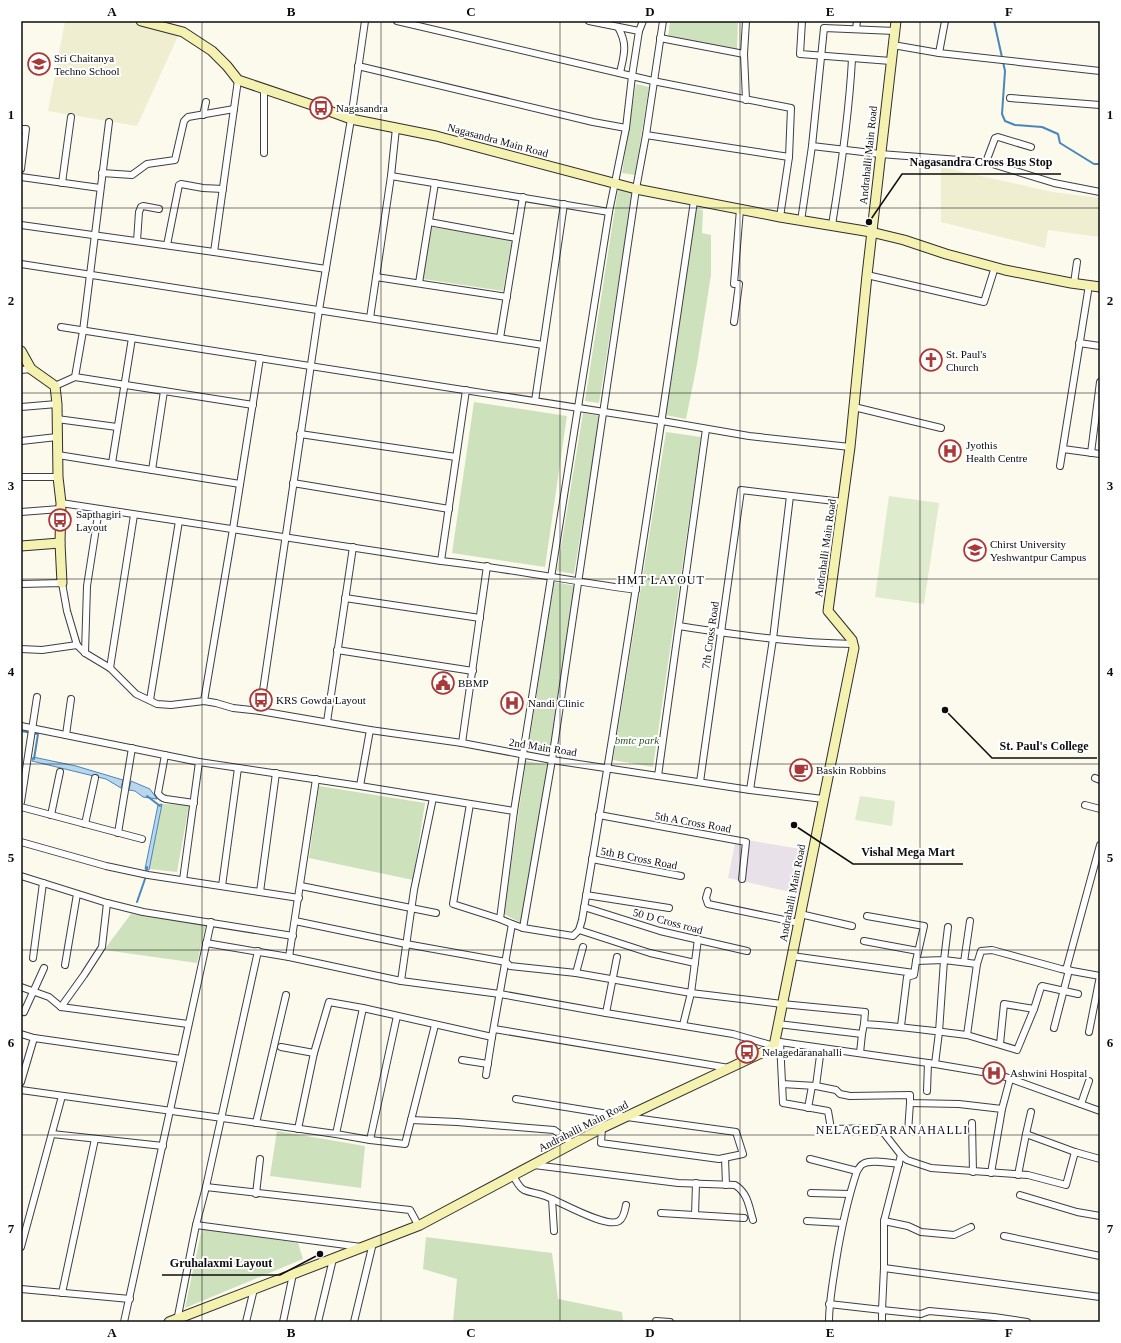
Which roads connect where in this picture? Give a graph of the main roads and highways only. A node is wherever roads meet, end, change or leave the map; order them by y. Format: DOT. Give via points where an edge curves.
graph roads {
  1 [pos="141,21"];
  2 [pos="896,21"];
  3 [pos="871,232"];
  4 [pos="1100,287"];
  5 [pos="21,351"];
  6 [pos="60,543"];
  7 [pos="21,546"];
  8 [pos="62,583"];
  9 [pos="174,1321"];
  1 -- 3 [label="main road, Nagasandra Main Road" via="183,32 212,51 238,80 351,120 436,136 636,189"];
  2 -- 3 [label="main road, Andrahalli Main Road"];
  3 -- 4 [label="main road, Nagasandra Main Road" via="995,267"];
  3 -- 9 [label="main road, Andrahalli Main Road" via="844,502 828,611 854,644 778,1024 777,1044 602,1128 417,1226"];
  5 -- 6 [label="main road" via="31,369 55,386"];
  6 -- 7 [label="main road"];
  6 -- 8 [label="main road"];
}
